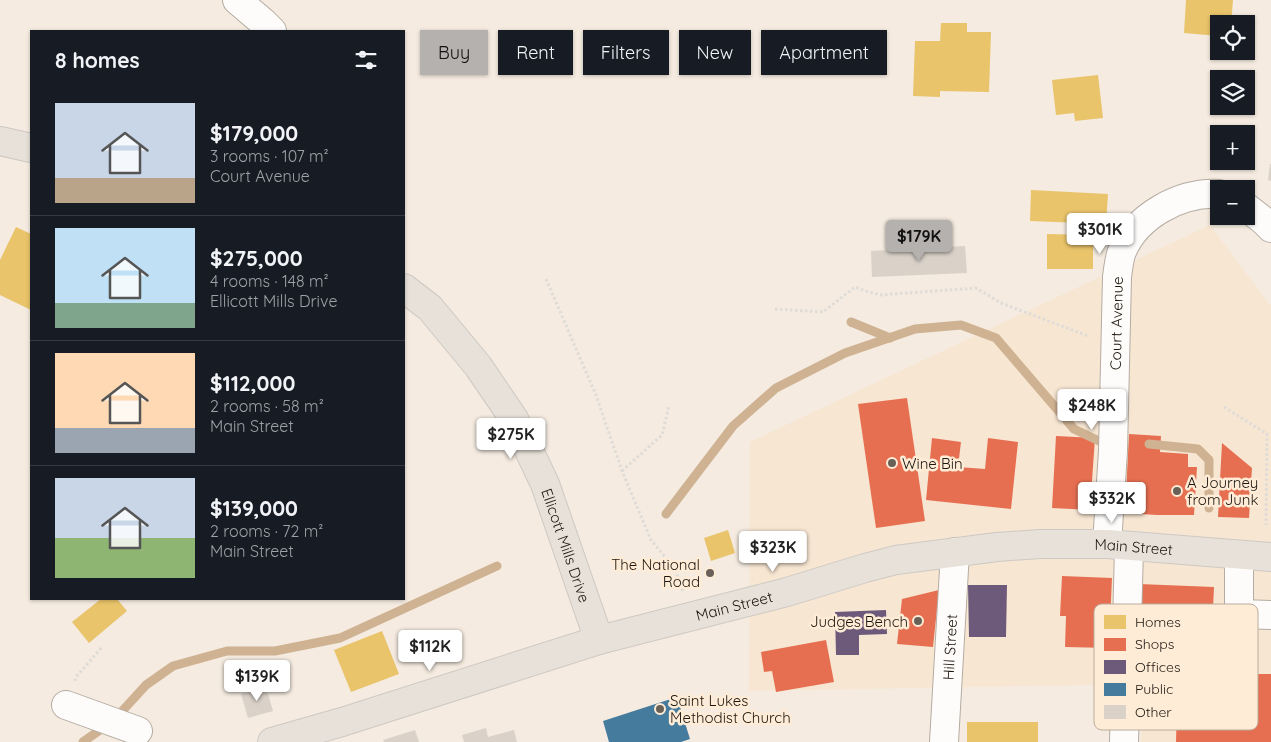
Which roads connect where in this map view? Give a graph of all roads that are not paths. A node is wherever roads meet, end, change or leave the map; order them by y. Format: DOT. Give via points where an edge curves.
graph roads {
  1 [pos="237,0"];
  2 [pos="271,30"];
  3 [pos="0,141"];
  4 [pos="30,148"];
  5 [pos="1210,194"];
  6 [pos="1255,214"];
  7 [pos="1271,228"];
  8 [pos="405,289"];
  9 [pos="1118,546"];
  10 [pos="955,552"];
  11 [pos="1239,555"];
  12 [pos="1271,557"];
  13 [pos="1120,604"];
  14 [pos="1239,604"];
  15 [pos="1258,615"];
  16 [pos="1271,615"];
  17 [pos="599,640"];
  18 [pos="66,705"];
  19 [pos="138,730"];
  20 [pos="272,742"];
  21 [pos="944,742"];
  1 -- 2 [label="street"];
  3 -- 4 [label="main road"];
  5 -- 9 [label="street, Court Avenue" via="1164,206 1131,235 1121,254 1117,277 1113,451 1108,517"];
  6 -- 7 [label="street"];
  8 -- 17 [label="main road, Ellicott Mills Drive" via="430,308 478,366 514,418 545,484"];
  9 -- 10 [label="main road, Main Street" via="1040,544"];
  9 -- 11 [label="main road, Main Street"];
  9 -- 13 [label="street, Court Avenue"];
  10 -- 17 [label="main road, Main Street" via="896,560 787,592"];
  10 -- 21 [label="street, Hill Street"];
  11 -- 12 [label="main road, Main Street"];
  11 -- 14 [label="street"];
  15 -- 16 [label="street"];
  17 -- 20 [label="main road, Main Street"];
  18 -- 19 [label="street"];
}
